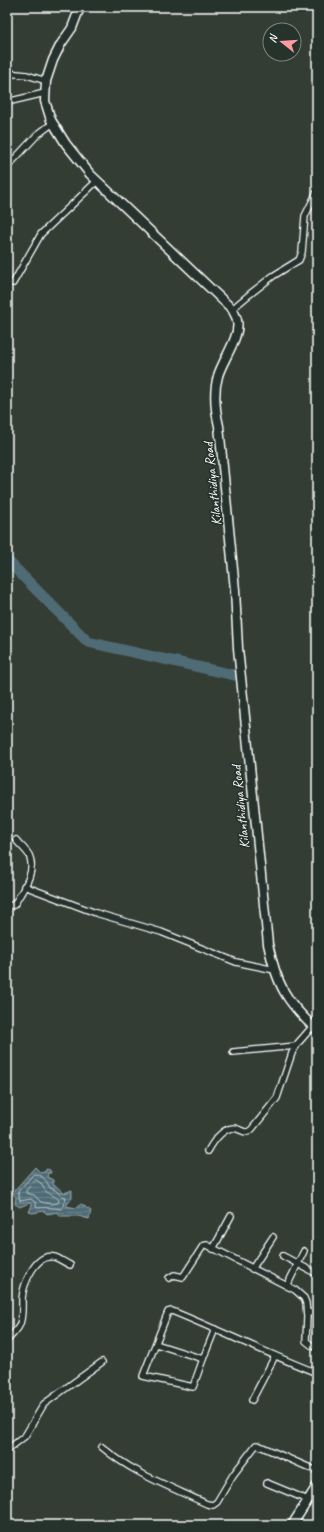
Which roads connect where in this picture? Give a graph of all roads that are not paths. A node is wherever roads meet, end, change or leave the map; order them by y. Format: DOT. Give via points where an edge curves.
graph roads {
  1 [pos="80,7"];
  2 [pos="7,73"];
  3 [pos="46,81"];
  4 [pos="45,93"];
  5 [pos="7,102"];
  6 [pos="53,124"];
  7 [pos="7,167"];
  8 [pos="97,181"];
  9 [pos="317,192"];
  10 [pos="13,283"];
  11 [pos="232,309"];
  12 [pos="16,840"];
  13 [pos="24,886"];
  14 [pos="7,906"];
  15 [pos="275,970"];
  16 [pos="315,1028"];
  17 [pos="296,1046"];
  18 [pos="233,1052"];
  19 [pos="208,1151"];
  20 [pos="231,1216"];
  21 [pos="273,1237"];
  22 [pos="213,1249"];
  23 [pos="304,1251"];
  24 [pos="283,1256"];
  25 [pos="298,1263"];
  26 [pos="70,1265"];
  27 [pos="252,1269"];
  28 [pos="317,1274"];
  29 [pos="169,1278"];
  30 [pos="287,1286"];
  31 [pos="307,1312"];
  32 [pos="317,1314"];
  33 [pos="215,1329"];
  34 [pos="7,1341"];
  35 [pos="156,1344"];
  36 [pos="317,1348"];
  37 [pos="275,1356"];
  38 [pos="203,1359"];
  39 [pos="102,1362"];
  40 [pos="317,1373"];
  41 [pos="252,1400"];
  42 [pos="102,1447"];
  43 [pos="7,1450"];
  44 [pos="317,1471"];
  45 [pos="267,1483"];
  46 [pos="317,1486"];
  47 [pos="308,1500"];
  48 [pos="292,1525"];
  1 -- 3 [label="street, Kilanthidiya Road" via="72,28 53,60"];
  2 -- 3 [label="street" via="27,75"];
  3 -- 4 [label="street, Kilanthidiya Road"];
  4 -- 5 [label="street"];
  4 -- 6 [label="street, Kilanthidiya Road"];
  6 -- 7 [label="street"];
  6 -- 8 [label="street, Kilanthidiya Road"];
  8 -- 10 [label="street" via="41,234"];
  8 -- 11 [label="street, Kilanthidiya Road"];
  9 -- 11 [label="street" via="305,216 299,260 273,276"];
  11 -- 15 [label="street, Kilanthidiya Road" via="238,321 238,329 222,363 215,391 215,408 236,590 238,648 257,843 268,944"];
  12 -- 13 [label="street" via="29,856 32,869"];
  13 -- 14 [label="street" via="14,905"];
  13 -- 15 [label="street" via="96,913 162,932 236,962"];
  15 -- 16 [label="street, Kilanthidiya Road" via="285,995"];
  16 -- 17 [label="street"];
  17 -- 18 [label="street"];
  17 -- 19 [label="street" via="277,1098 252,1130 246,1133 233,1128 226,1130 214,1140"];
  20 -- 22 [label="street"];
  21 -- 27 [label="street"];
  22 -- 27 [label="street"];
  22 -- 29 [label="street" via="207,1245 203,1246 183,1277 174,1275"];
  23 -- 25 [label="street"];
  24 -- 25 [label="street"];
  25 -- 28 [label="street"];
  25 -- 30 [label="street"];
  26 -- 34 [label="street" via="55,1257 47,1257 34,1266 27,1280 22,1299 23,1311 18,1326"];
  27 -- 30 [label="street"];
  30 -- 31 [label="street" via="304,1298"];
  31 -- 32 [label="street"];
  31 -- 36 [label="street" via="306,1341"];
  33 -- 35 [label="street" via="172,1311 168,1312"];
  33 -- 37 [label="street"];
  33 -- 38 [label="street"];
  35 -- 38 [label="street"];
  35 -- 38 [label="street" via="143,1376 193,1387"];
  37 -- 40 [label="street"];
  37 -- 41 [label="street"];
  39 -- 43 [label="street" via="44,1404 25,1436"];
  42 -- 44 [label="street" via="130,1468 213,1505 256,1445"];
  45 -- 47 [label="street"];
  46 -- 47 [label="street"];
  47 -- 48 [label="street"];
}
